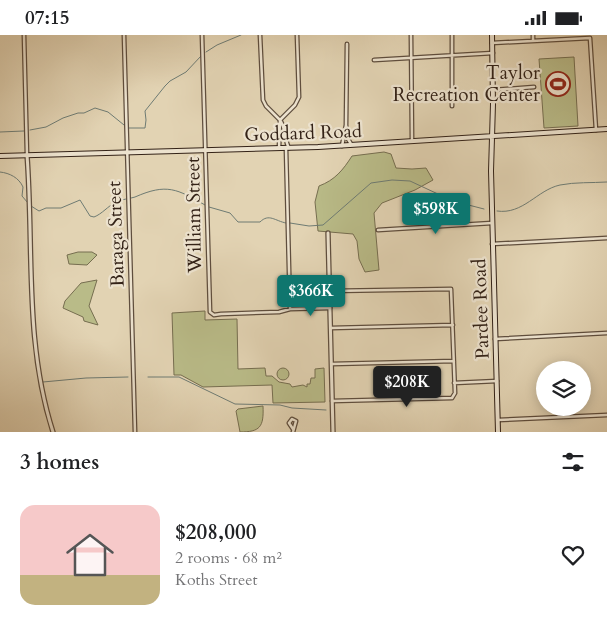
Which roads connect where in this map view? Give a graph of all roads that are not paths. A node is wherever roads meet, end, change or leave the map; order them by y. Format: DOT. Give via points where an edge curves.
graph roads {
  1 [pos="24,35"];
  2 [pos="124,35"];
  3 [pos="202,35"];
  4 [pos="260,35"];
  5 [pos="297,35"];
  6 [pos="411,35"];
  7 [pos="452,35"];
  8 [pos="492,35"];
  9 [pos="533,35"];
  10 [pos="533,41"];
  11 [pos="492,43"];
  12 [pos="347,44"];
  13 [pos="492,53"];
  14 [pos="452,55"];
  15 [pos="412,57"];
  16 [pos="374,60"];
  17 [pos="534,87"];
  18 [pos="493,90"];
  19 [pos="452,106"];
  20 [pos="280,120"];
  21 [pos="346,125"];
  22 [pos="607,129"];
  23 [pos="596,130"];
  24 [pos="492,136"];
  25 [pos="412,141"];
  26 [pos="352,145"];
  27 [pos="342,146"];
  28 [pos="287,148"];
  29 [pos="279,149"];
  30 [pos="206,150"];
  31 [pos="127,153"];
  32 [pos="27,155"];
  33 [pos="0,156"];
  34 [pos="492,223"];
  35 [pos="378,230"];
  36 [pos="328,233"];
  37 [pos="607,238"];
  38 [pos="492,244"];
  39 [pos="330,291"];
  40 [pos="330,308"];
  41 [pos="290,309"];
  42 [pos="453,325"];
  43 [pos="331,328"];
  44 [pos="607,333"];
  45 [pos="496,339"];
  46 [pos="454,361"];
  47 [pos="332,364"];
  48 [pos="497,381"];
  49 [pos="454,383"];
  50 [pos="332,401"];
  51 [pos="607,415"];
  52 [pos="498,420"];
  53 [pos="53,432"];
  54 [pos="135,432"];
  55 [pos="333,432"];
  56 [pos="498,432"];
  1 -- 32 [label="street"];
  2 -- 31 [label="street, Baraga Street"];
  3 -- 30 [label="street, William Street"];
  4 -- 20 [label="street" via="263,100"];
  5 -- 20 [label="street" via="298,97 295,105"];
  6 -- 15 [label="street"];
  7 -- 14 [label="street"];
  8 -- 11 [label="main road, Pardee Road"];
  9 -- 10 [label="street"];
  10 -- 11 [label="street"];
  10 -- 23 [label="street" via="591,39"];
  11 -- 13 [label="main road, Pardee Road"];
  12 -- 21 [label="street"];
  13 -- 14 [label="street"];
  13 -- 18 [label="main road, Pardee Road"];
  14 -- 15 [label="street"];
  14 -- 19 [label="street"];
  15 -- 16 [label="street"];
  15 -- 25 [label="street"];
  17 -- 18 [label="street"];
  18 -- 24 [label="main road, Pardee Road"];
  20 -- 28 [label="street"];
  20 -- 29 [label="street"];
  21 -- 26 [label="street"];
  21 -- 27 [label="street"];
  22 -- 23 [label="main road, Goddard Road"];
  23 -- 24 [label="main road, Goddard Road"];
  24 -- 25 [label="main road, Goddard Road"];
  24 -- 34 [label="main road, Pardee Road"];
  25 -- 26 [label="main road, Goddard Road"];
  26 -- 27 [label="main road, Goddard Road"];
  27 -- 28 [label="main road, Goddard Road"];
  28 -- 29 [label="main road, Goddard Road"];
  28 -- 41 [label="street"];
  29 -- 30 [label="main road, Goddard Road"];
  30 -- 31 [label="main road, Goddard Road"];
  30 -- 41 [label="street, William Street" via="211,313"];
  31 -- 32 [label="main road, Goddard Road"];
  31 -- 54 [label="street, Baraga Street"];
  32 -- 33 [label="main road, Goddard Road"];
  32 -- 53 [label="street" via="35,353 42,395"];
  34 -- 35 [label="street"];
  34 -- 38 [label="main road, Pardee Road"];
  36 -- 39 [label="street"];
  37 -- 38 [label="street"];
  38 -- 45 [label="main road, Pardee Road"];
  39 -- 40 [label="street"];
  39 -- 42 [label="street" via="447,288 451,290"];
  40 -- 41 [label="street"];
  40 -- 43 [label="street"];
  42 -- 43 [label="street"];
  42 -- 46 [label="street"];
  43 -- 47 [label="street"];
  44 -- 45 [label="street"];
  45 -- 48 [label="main road, Pardee Road"];
  46 -- 47 [label="street"];
  46 -- 49 [label="street"];
  47 -- 50 [label="street"];
  48 -- 49 [label="street"];
  48 -- 52 [label="main road, Pardee Road"];
  49 -- 50 [label="street" via="455,395 452,398"];
  50 -- 55 [label="street"];
  51 -- 52 [label="street"];
  52 -- 56 [label="main road, Pardee Road"];
}
